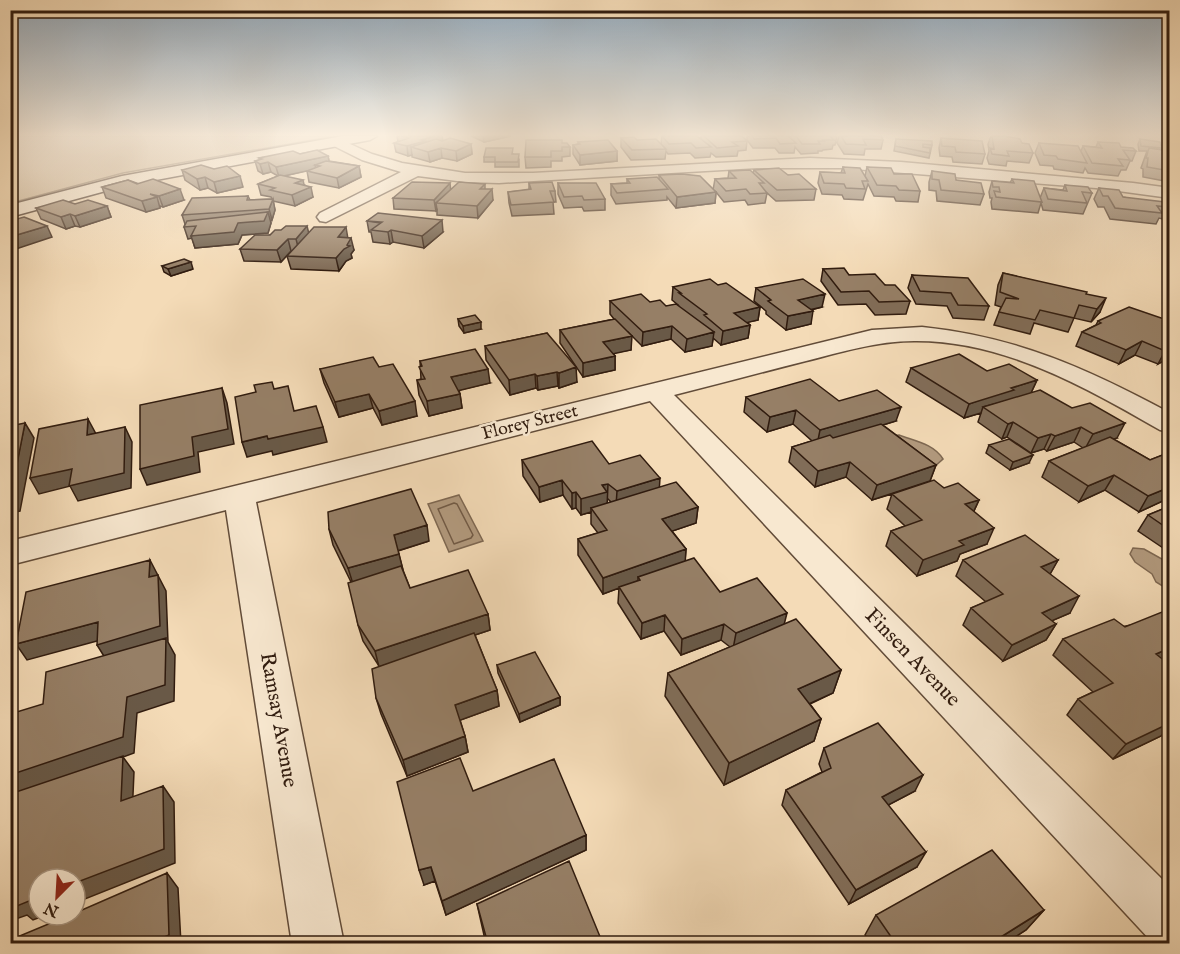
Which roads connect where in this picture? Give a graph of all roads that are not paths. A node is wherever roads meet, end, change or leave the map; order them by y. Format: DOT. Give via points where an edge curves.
graph roads {
  1 [pos="125,181"];
  2 [pos="397,181"];
  3 [pos="1048,181"];
  4 [pos="1170,193"];
  5 [pos="10,211"];
  6 [pos="326,217"];
  7 [pos="655,391"];
  8 [pos="1170,424"];
  9 [pos="239,496"];
  10 [pos="10,553"];
  11 [pos="1170,924"];
  12 [pos="318,944"];
  1 -- 5 [label="street"];
  2 -- 6 [label="street"];
  3 -- 4 [label="street"];
  7 -- 8 [label="street, Florey Street" via="872,337 921,334 968,339 1052,362"];
  7 -- 9 [label="street, Florey Street"];
  7 -- 11 [label="street, Finsen Avenue"];
  9 -- 10 [label="street, Florey Street"];
  9 -- 12 [label="street, Ramsay Avenue"];
}
